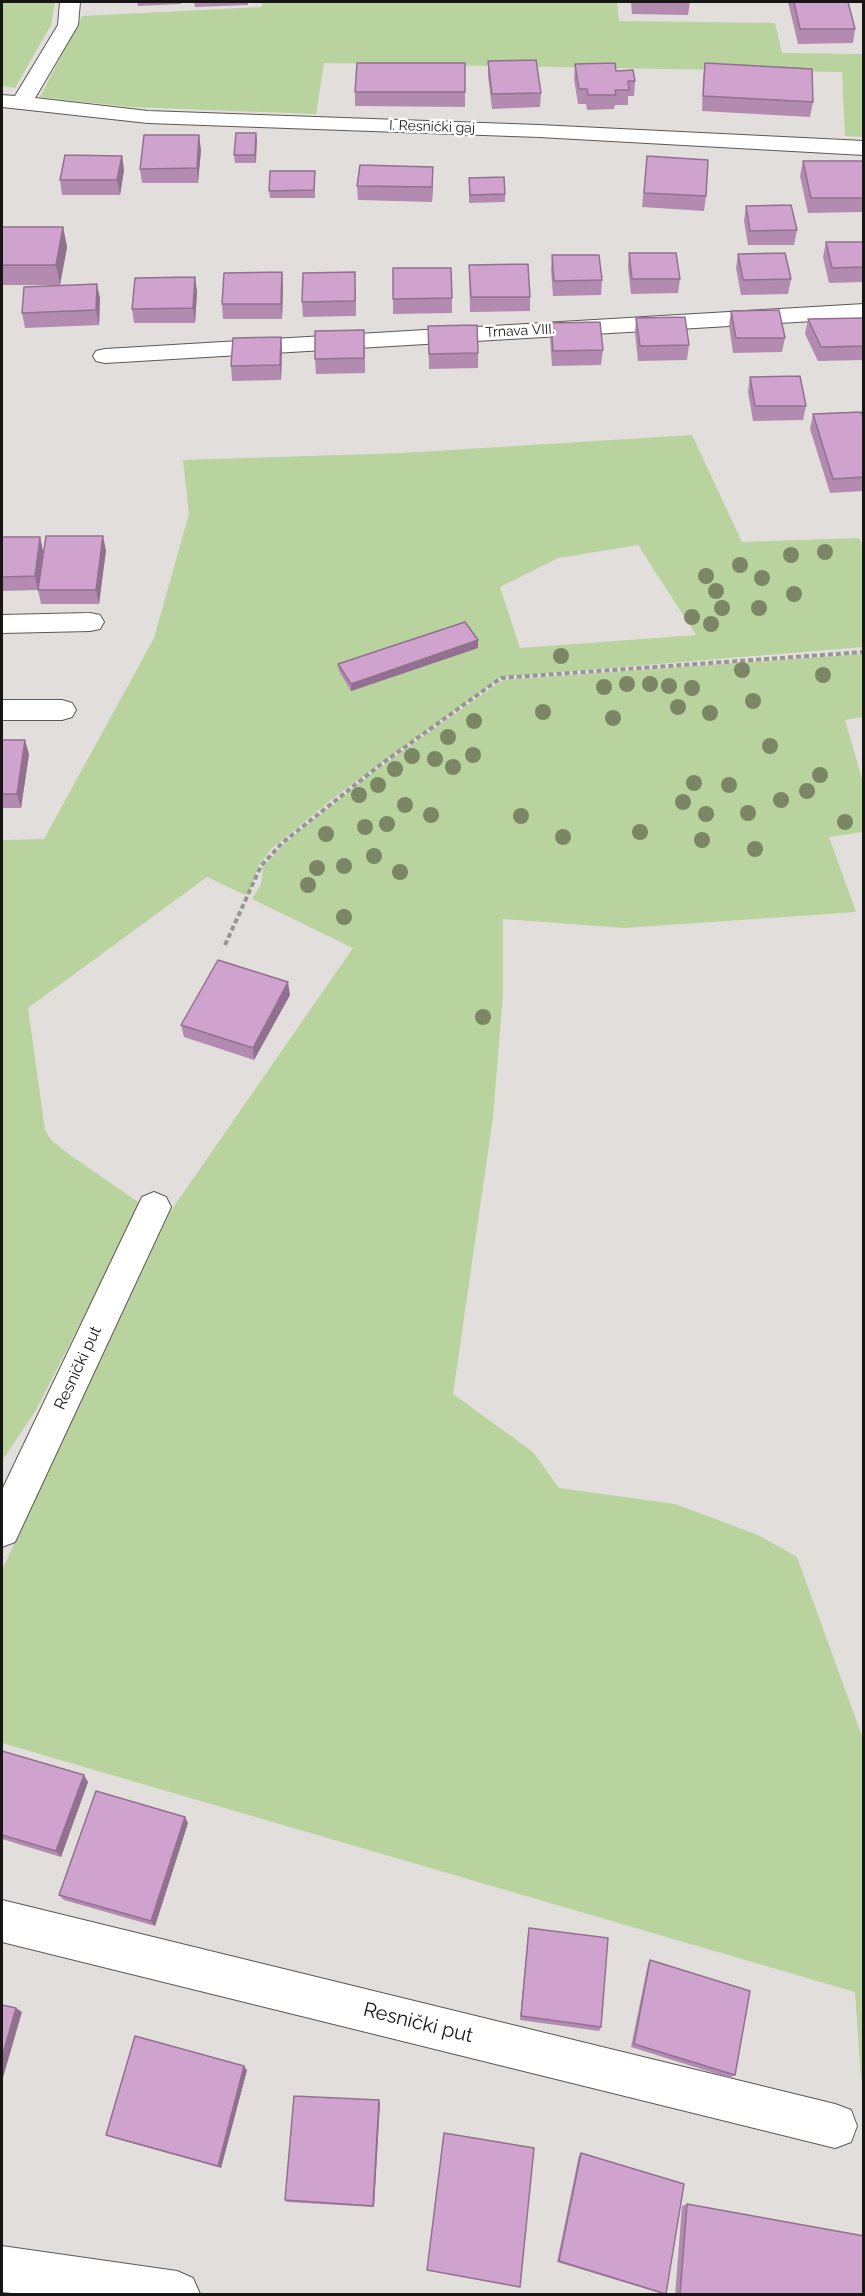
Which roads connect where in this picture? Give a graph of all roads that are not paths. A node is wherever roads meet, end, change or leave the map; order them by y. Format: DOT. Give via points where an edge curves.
graph roads {
  1 [pos="70,2"];
  2 [pos="11,103"];
  3 [pos="864,148"];
  4 [pos="864,311"];
  5 [pos="105,356"];
  6 [pos="90,622"];
  7 [pos="2,624"];
  8 [pos="2,710"];
  9 [pos="62,710"];
  10 [pos="154,1207"];
  11 [pos="2,1529"];
  12 [pos="2,1921"];
  13 [pos="835,2126"];
  14 [pos="2,2269"];
  15 [pos="177,2295"];
  1 -- 2 [label="street" via="68,25"];
  2 -- 3 [label="street, I. Resnički gaj" via="148,117 539,130"];
  4 -- 5 [label="street, Trnava VIII."];
  6 -- 7 [label="street"];
  8 -- 9 [label="street"];
  10 -- 11 [label="street, Resnički put"];
  12 -- 13 [label="street, Resnički put"];
  14 -- 15 [label="street"];
}
